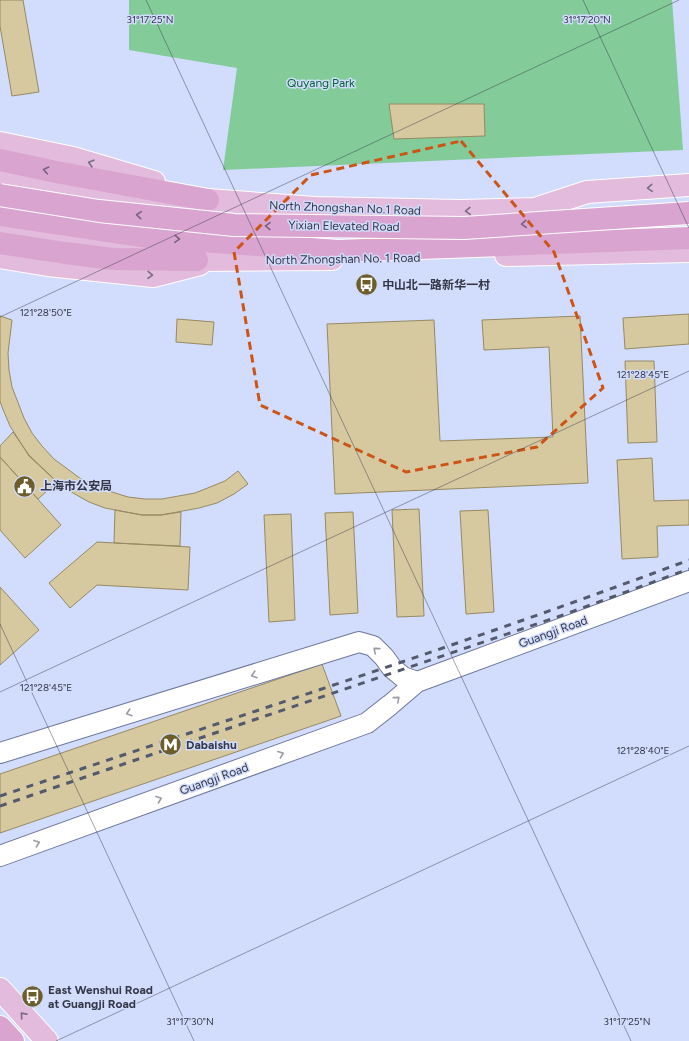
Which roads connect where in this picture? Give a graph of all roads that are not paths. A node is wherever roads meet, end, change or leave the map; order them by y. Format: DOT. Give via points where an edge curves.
graph roads {
  1 [pos="0,143"];
  2 [pos="0,160"];
  3 [pos="0,180"];
  4 [pos="689,185"];
  5 [pos="0,194"];
  6 [pos="208,200"];
  7 [pos="535,209"];
  8 [pos="689,214"];
  9 [pos="0,215"];
  10 [pos="0,226"];
  11 [pos="0,243"];
  12 [pos="688,248"];
  13 [pos="0,256"];
  14 [pos="205,260"];
  15 [pos="689,582"];
  16 [pos="417,682"];
  17 [pos="0,753"];
  18 [pos="0,856"];
  19 [pos="0,988"];
  20 [pos="0,1027"];
  21 [pos="13,1041"];
  22 [pos="46,1041"];
  6 -- 1 [label="main road, one-way" via="73,158"];
  6 -- 2 [label="highway, one-way"];
  3 -- 6 [label="main road, North Zhongshan No.1 Road" via="31,188 118,200"];
  4 -- 7 [label="main road, North Zhongshan No.1 Road, one-way" via="587,192"];
  8 -- 5 [label="highway, Yixian Elevated Road, one-way, bridge" via="464,228 234,225 99,211"];
  7 -- 6 [label="main road, North Zhongshan No.1 Road, one-way" via="461,211 315,208"];
  7 -- 8 [label="main road" via="564,215"];
  9 -- 12 [label="highway, Yixian Elevated Road, one-way" via="148,237 338,251"];
  10 -- 14 [label="main road, North Zhongshan No. 1 Road"];
  11 -- 14 [label="highway" via="113,259"];
  12 -- 14 [label="main road, North Zhongshan No. 1 Road" via="363,259"];
  13 -- 14 [label="main road, one-way" via="48,265 153,276"];
  15 -- 16 [label="street, Guangji Road"];
  16 -- 17 [label="street, one-way" via="402,677 373,646 360,642"];
  18 -- 16 [label="street, Guangji Road, one-way" via="367,723"];
  22 -- 19 [label="main road, one-way"];
  20 -- 21 [label="highway"];
}
